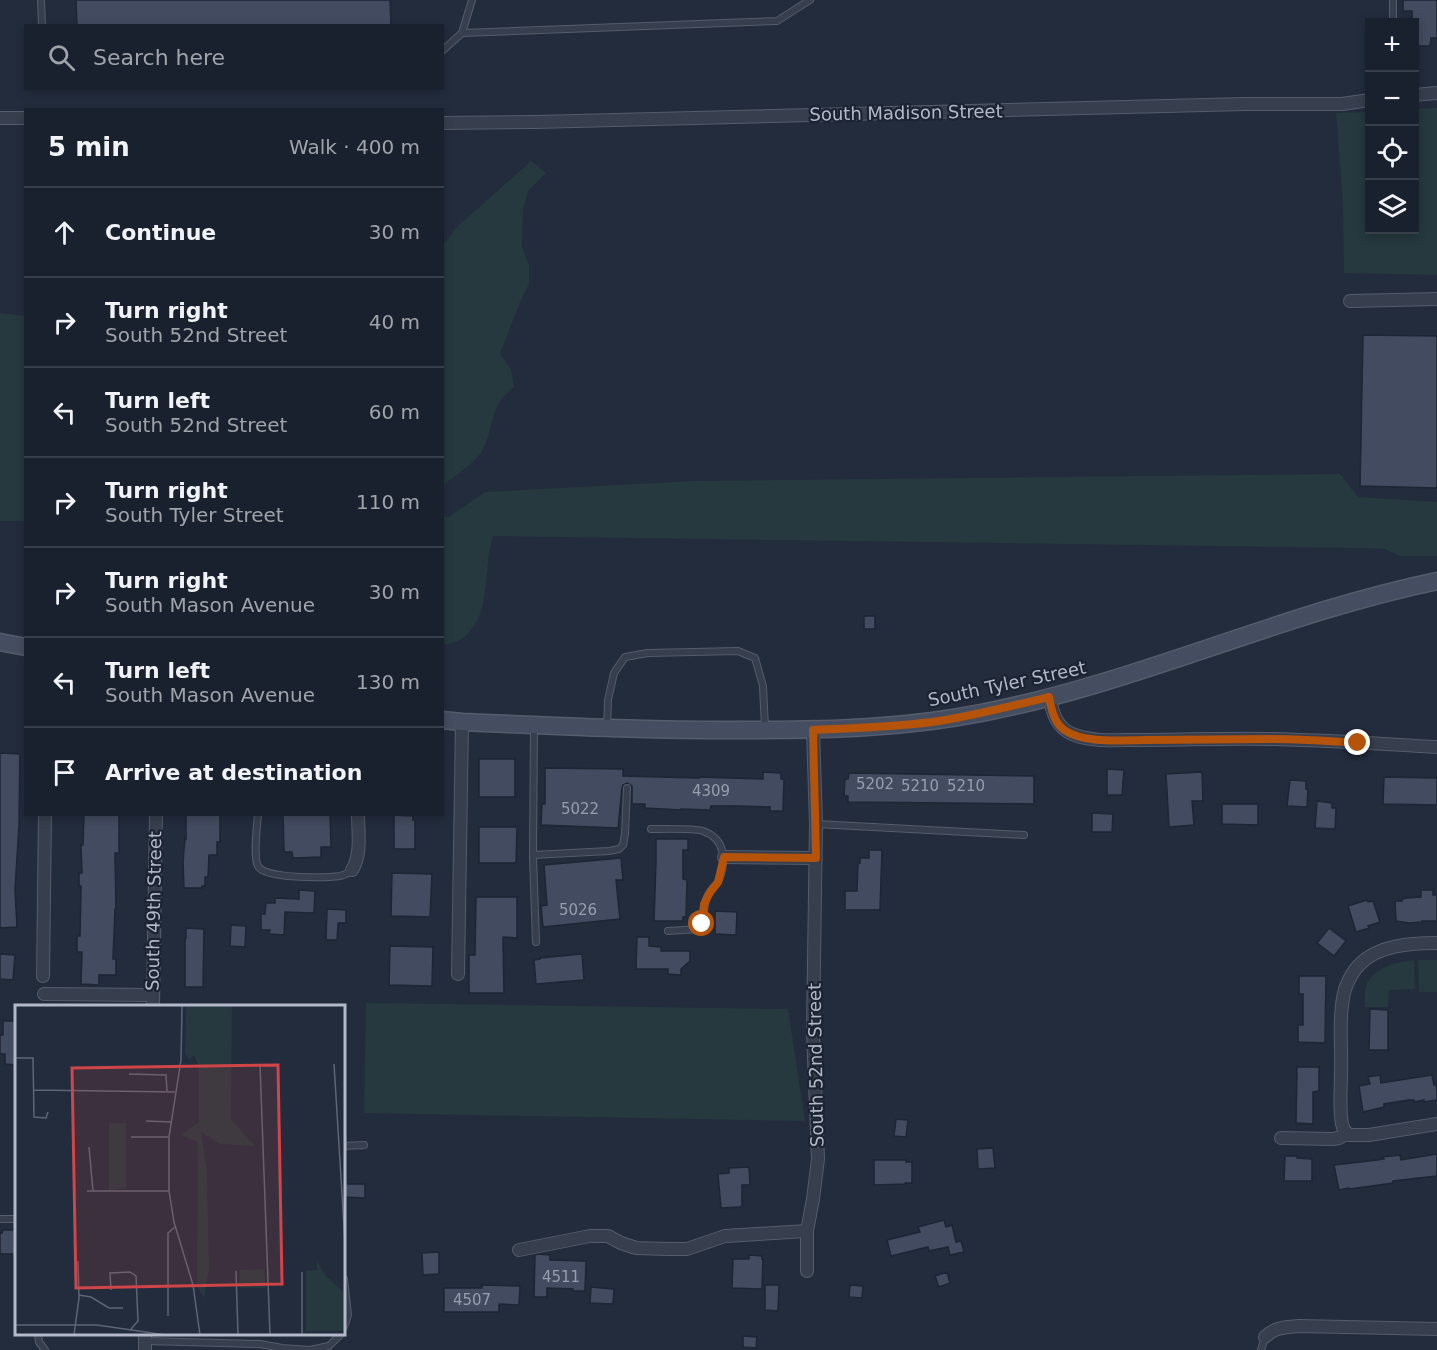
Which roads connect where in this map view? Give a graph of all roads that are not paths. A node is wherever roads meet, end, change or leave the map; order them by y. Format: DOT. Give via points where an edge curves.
graph roads {
  1 [pos="41,0"];
  2 [pos="472,0"];
  3 [pos="810,0"];
  4 [pos="1394,0"];
  5 [pos="1393,18"];
  6 [pos="42,24"];
  7 [pos="462,33"];
  8 [pos="444,49"];
  9 [pos="1437,93"];
  10 [pos="1419,95"];
  11 [pos="1365,101"];
  12 [pos="0,118"];
  13 [pos="24,118"];
  14 [pos="444,123"];
  15 [pos="1437,299"];
  16 [pos="1350,301"];
  17 [pos="1437,580"];
  18 [pos="0,642"];
  19 [pos="24,647"];
  20 [pos="1049,697"];
  21 [pos="444,720"];
  22 [pos="462,722"];
  23 [pos="534,725"];
  24 [pos="607,729"];
  25 [pos="765,730"];
  26 [pos="813,730"];
  27 [pos="1437,747"];
  28 [pos="627,788"];
  29 [pos="45,816"];
  30 [pos="156,816"];
  31 [pos="258,816"];
  32 [pos="358,816"];
  33 [pos="816,824"];
  34 [pos="651,829"];
  35 [pos="1024,835"];
  36 [pos="533,855"];
  37 [pos="724,857"];
  38 [pos="816,858"];
  39 [pos="352,870"];
  40 [pos="668,931"];
  41 [pos="536,942"];
  42 [pos="1437,943"];
  43 [pos="458,974"];
  44 [pos="43,976"];
  45 [pos="44,994"];
  46 [pos="153,1001"];
  47 [pos="1437,1124"];
  48 [pos="1346,1134"];
  49 [pos="1281,1138"];
  50 [pos="364,1144"];
  51 [pos="345,1146"];
  52 [pos="807,1231"];
  53 [pos="519,1250"];
  54 [pos="807,1271"];
  55 [pos="345,1288"];
  56 [pos="345,1324"];
  57 [pos="1437,1329"];
  58 [pos="38,1335"];
  59 [pos="340,1335"];
  60 [pos="1265,1337"];
  61 [pos="145,1342"];
  62 [pos="45,1350"];
  63 [pos="1261,1350"];
  1 -- 6 [label="lane"];
  2 -- 7 [label="lane"];
  3 -- 7 [label="lane" via="777,21"];
  4 -- 5 [label="lane"];
  7 -- 8 [label="lane"];
  9 -- 10 [label="street"];
  11 -- 14 [label="street, South Madison Street"];
  12 -- 13 [label="street"];
  15 -- 16 [label="street"];
  17 -- 20 [label="main road, South Tyler Street" via="1355,601"];
  18 -- 19 [label="main road"];
  20 -- 26 [label="main road, South Tyler Street" via="937,721"];
  20 -- 27 [label="street" via="1060,726 1091,739 1272,739"];
  21 -- 22 [label="main road, South Tyler Street"];
  22 -- 23 [label="main road, South Tyler Street"];
  22 -- 43 [label="street"];
  23 -- 24 [label="main road, South Tyler Street"];
  23 -- 36 [label="lane"];
  24 -- 25 [label="main road, South Tyler Street"];
  24 -- 25 [label="lane" via="614,674 625,657 738,651 755,658 763,686"];
  25 -- 26 [label="main road, South Tyler Street"];
  26 -- 33 [label="street, South 52nd Street"];
  28 -- 36 [label="lane" via="625,834 619,849"];
  29 -- 44 [label="street"];
  30 -- 46 [label="street, South 49th Street"];
  31 -- 39 [label="lane" via="255,860 261,870 276,875 332,877"];
  32 -- 39 [label="street" via="358,854"];
  33 -- 35 [label="lane"];
  33 -- 38 [label="street, South 52nd Street"];
  34 -- 37 [label="lane" via="702,830 718,841"];
  36 -- 41 [label="lane"];
  37 -- 38 [label="street"];
  37 -- 40 [label="lane" via="718,882 704,904 699,929"];
  38 -- 52 [label="street, South 52nd Street" via="813,1032 818,1159"];
  42 -- 48 [label="street" via="1377,952 1361,963 1348,981 1342,1016 1342,1124"];
  45 -- 46 [label="street"];
  47 -- 48 [label="street" via="1369,1135"];
  48 -- 49 [label="street" via="1333,1139"];
  50 -- 51 [label="lane"];
  52 -- 53 [label="street" via="725,1236 687,1249 636,1248 608,1236 590,1236"];
  52 -- 54 [label="street, South 52nd Street"];
  55 -- 56 [label="lane"];
  57 -- 60 [label="street" via="1290,1327"];
  58 -- 62 [label="lane"];
  59 -- 61 [label="lane" via="329,1346 310,1350 260,1344"];
  60 -- 63 [label="lane"];
}
